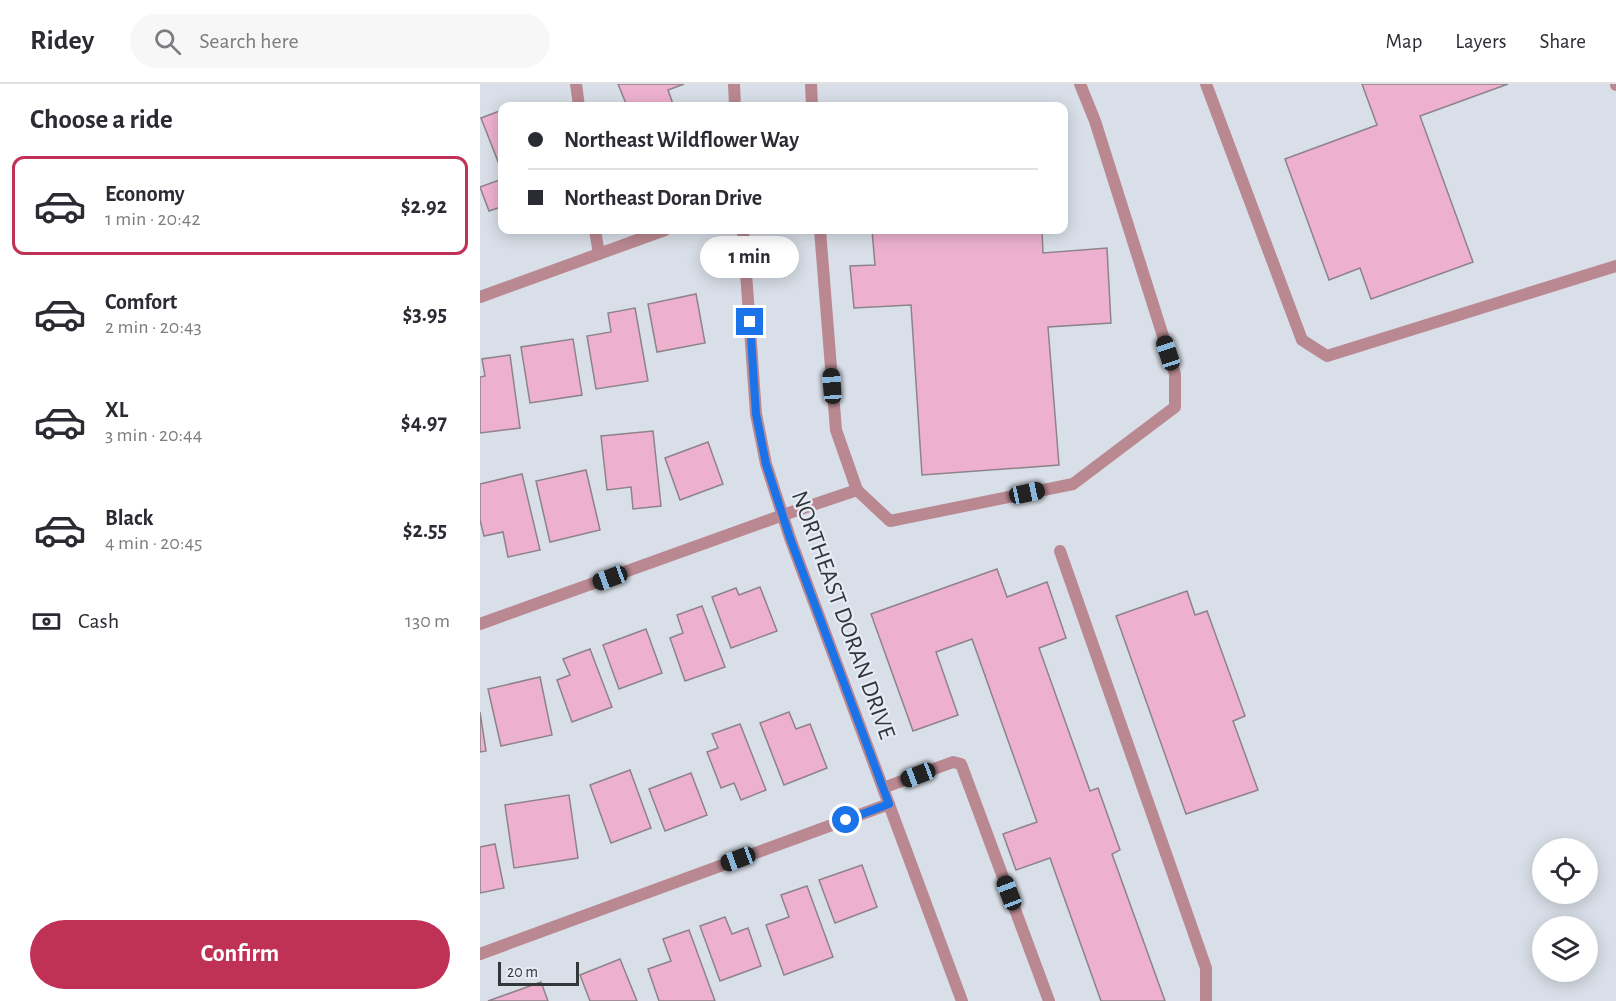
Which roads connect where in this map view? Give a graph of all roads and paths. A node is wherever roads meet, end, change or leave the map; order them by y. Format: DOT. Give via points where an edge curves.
graph roads {
  1 [pos="576,84"];
  2 [pos="734,84"];
  3 [pos="811,84"];
  4 [pos="1080,84"];
  5 [pos="1206,84"];
  6 [pos="578,102"];
  7 [pos="735,102"];
  8 [pos="812,102"];
  9 [pos="596,234"];
  10 [pos="654,234"];
  11 [pos="743,234"];
  12 [pos="820,234"];
  13 [pos="598,254"];
  14 [pos="1616,266"];
  15 [pos="480,297"];
  16 [pos="858,490"];
  17 [pos="783,515"];
  18 [pos="1060,551"];
  19 [pos="480,624"];
  20 [pos="883,788"];
  21 [pos="889,804"];
  22 [pos="480,954"];
  23 [pos="962,1001"];
  24 [pos="1049,1001"];
  25 [pos="1206,1001"];
  1 -- 6 [label="street"];
  2 -- 7 [label="street"];
  3 -- 8 [label="street"];
  4 -- 16 [label="street" via="1175,374 1175,407 1072,484 890,521"];
  5 -- 14 [label="street" via="1302,340 1328,356"];
  9 -- 13 [label="street"];
  10 -- 13 [label="street"];
  11 -- 17 [label="street, NORTHEAST DORAN DRIVE" via="756,414 766,464"];
  12 -- 16 [label="street" via="836,430"];
  13 -- 15 [label="street"];
  16 -- 17 [label="street"];
  17 -- 19 [label="street"];
  17 -- 20 [label="street, NORTHEAST DORAN DRIVE"];
  18 -- 25 [label="street" via="1206,968"];
  20 -- 21 [label="street, NORTHEAST DORAN DRIVE"];
  20 -- 24 [label="street" via="953,762 961,764"];
  21 -- 22 [label="street"];
  21 -- 23 [label="street, NORTHEAST DORAN DRIVE"];
}
